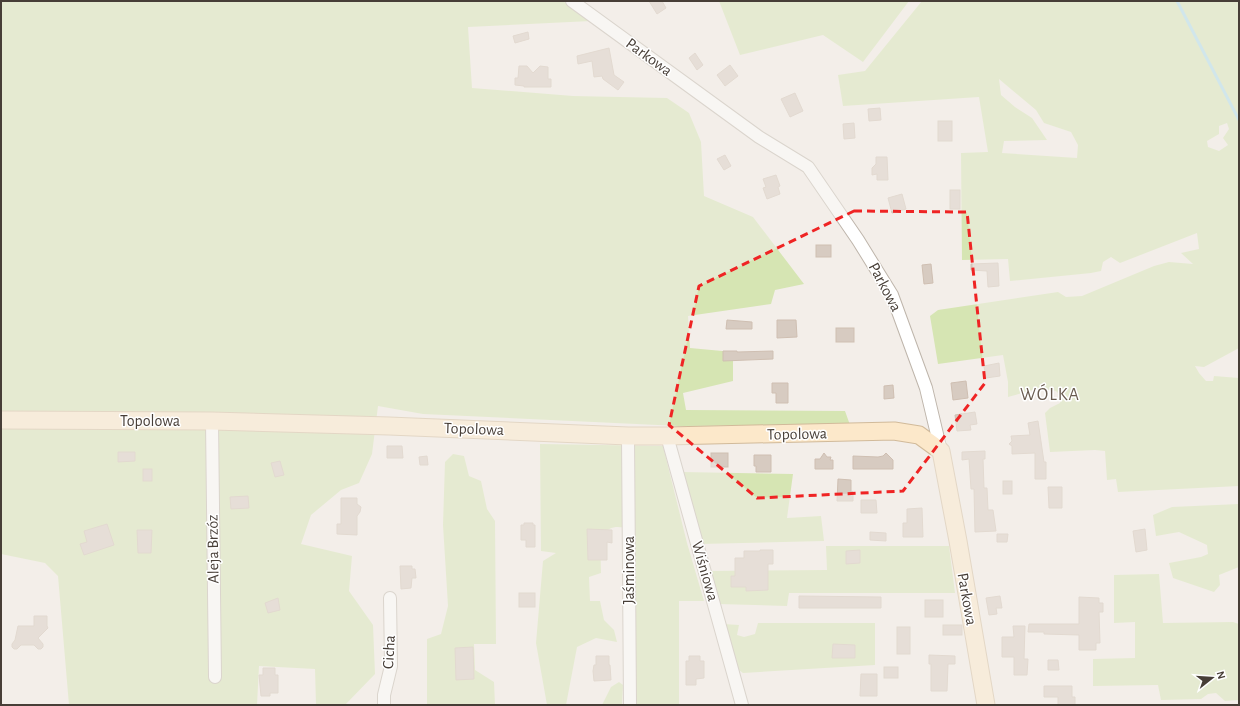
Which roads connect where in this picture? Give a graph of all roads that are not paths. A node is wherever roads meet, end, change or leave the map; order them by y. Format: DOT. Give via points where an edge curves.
graph roads {
  1 [pos="572,1"];
  2 [pos="1,420"];
  3 [pos="212,421"];
  4 [pos="628,436"];
  5 [pos="667,436"];
  6 [pos="940,451"];
  7 [pos="390,598"];
  8 [pos="214,677"];
  9 [pos="384,705"];
  10 [pos="630,705"];
  11 [pos="742,705"];
  12 [pos="986,705"];
  1 -- 6 [label="street, Parkowa" via="759,137 808,167 892,295 926,388"];
  2 -- 3 [label="street, Topolowa"];
  3 -- 4 [label="street, Topolowa"];
  3 -- 8 [label="street, Aleja Brzóz"];
  4 -- 5 [label="street, Topolowa"];
  4 -- 10 [label="street, Jaśminowa"];
  5 -- 6 [label="street, Topolowa" via="894,431 919,435"];
  5 -- 11 [label="street, Wiśniowa"];
  6 -- 12 [label="street, Parkowa"];
  7 -- 9 [label="street, Cicha" via="391,666"];
}
